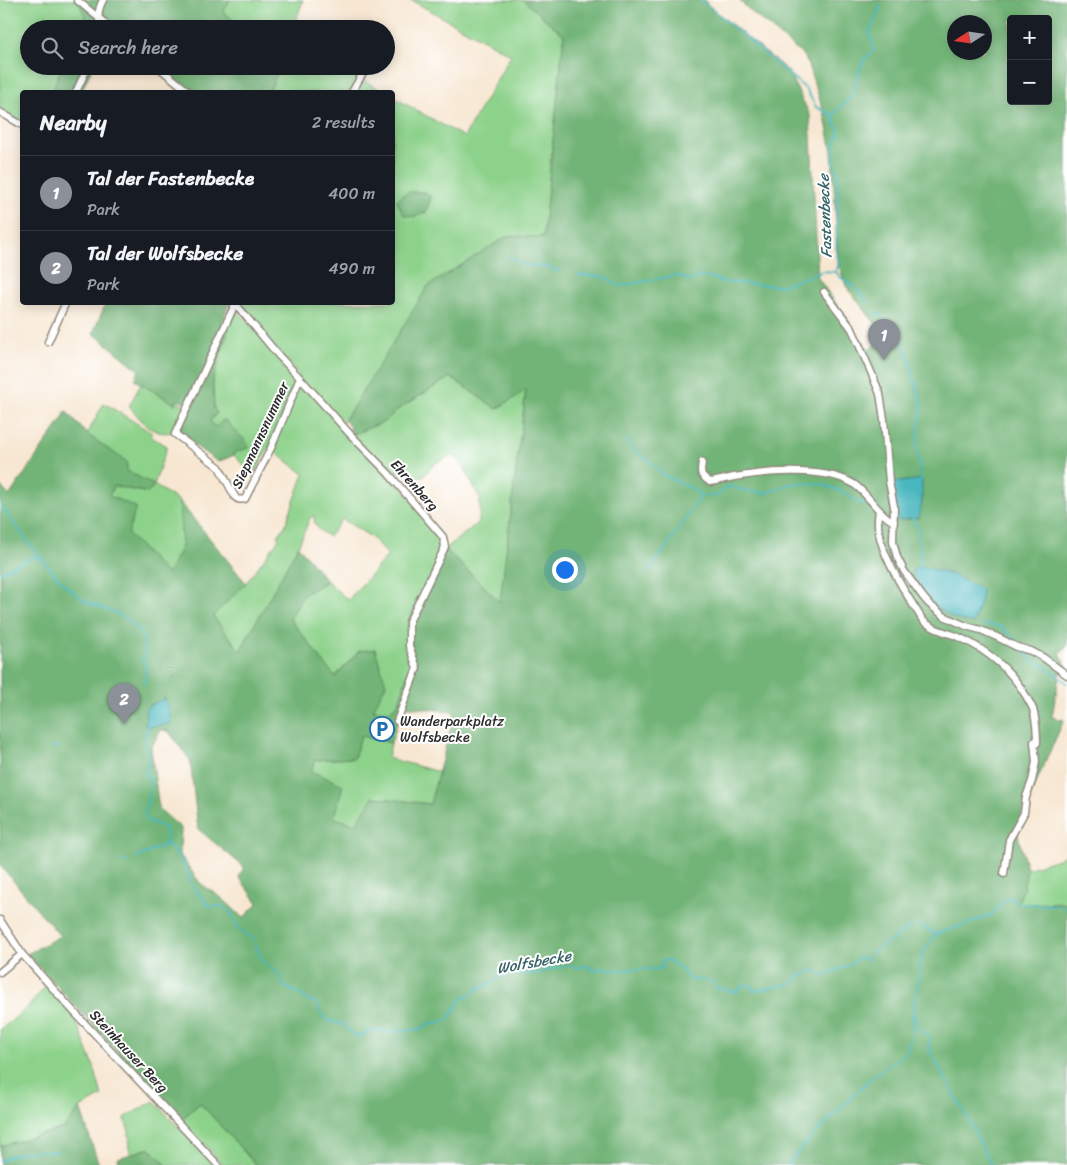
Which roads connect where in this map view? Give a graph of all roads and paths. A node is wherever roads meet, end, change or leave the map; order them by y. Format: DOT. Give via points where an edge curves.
graph roads {
  1 [pos="77,0"];
  2 [pos="103,0"];
  3 [pos="98,17"];
  4 [pos="98,20"];
  5 [pos="102,20"];
  6 [pos="84,75"];
  7 [pos="168,75"];
  8 [pos="362,75"];
  9 [pos="77,90"];
  10 [pos="186,90"];
  11 [pos="353,90"];
  12 [pos="0,112"];
  13 [pos="20,124"];
  14 [pos="824,292"];
  15 [pos="65,305"];
  16 [pos="234,305"];
  17 [pos="237,305"];
  18 [pos="48,342"];
  19 [pos="300,378"];
  20 [pos="702,462"];
  21 [pos="879,510"];
  22 [pos="894,522"];
  23 [pos="1067,675"];
  24 [pos="397,721"];
  25 [pos="1004,874"];
  26 [pos="0,920"];
  27 [pos="22,954"];
  28 [pos="0,972"];
  29 [pos="218,1165"];
  1 -- 3 [label="street"];
  2 -- 3 [label="street"];
  3 -- 4 [label="street"];
  3 -- 5 [label="street"];
  6 -- 9 [label="street"];
  7 -- 10 [label="street"];
  8 -- 11 [label="street"];
  12 -- 13 [label="street"];
  14 -- 22 [label="street" via="852,329 880,394"];
  15 -- 18 [label="street"];
  16 -- 19 [label="street, Siepmannsnummer" via="175,434 219,467 238,500 245,499 271,448"];
  17 -- 19 [label="street, Ehrenberg"];
  19 -- 24 [label="street, Ehrenberg" via="443,537 444,547 409,622 409,646 417,668"];
  20 -- 21 [label="street" via="701,475 710,482 768,472 809,472 838,477 854,484"];
  21 -- 22 [label="street"];
  21 -- 25 [label="street" via="879,532 884,549 925,623 971,643 1003,665 1032,708 1036,722 1036,762 1024,813 1009,840"];
  22 -- 23 [label="street" via="893,542 897,557 930,604 953,621 1031,651"];
  26 -- 27 [label="street, Steinhauser Berg"];
  27 -- 28 [label="street"];
  27 -- 29 [label="street, Steinhauser Berg"];
}
